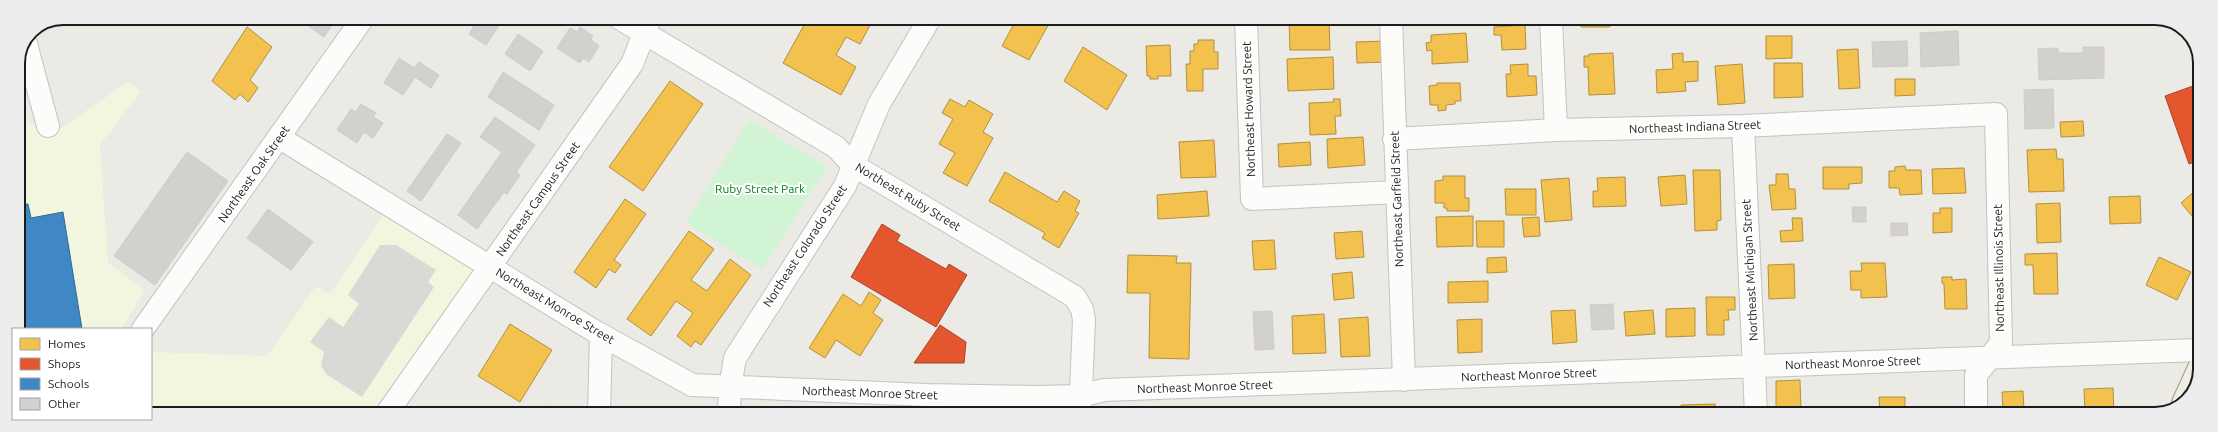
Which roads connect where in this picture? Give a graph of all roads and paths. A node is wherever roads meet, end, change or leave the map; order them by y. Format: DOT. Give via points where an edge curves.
graph roads {
  1 [pos="358,25"];
  2 [pos="926,25"];
  3 [pos="1246,25"];
  4 [pos="1391,25"];
  5 [pos="1551,25"];
  6 [pos="648,26"];
  7 [pos="28,50"];
  8 [pos="1996,114"];
  9 [pos="48,126"];
  10 [pos="1743,126"];
  11 [pos="1556,130"];
  12 [pos="280,138"];
  13 [pos="1394,139"];
  14 [pos="853,165"];
  15 [pos="1397,192"];
  16 [pos="490,268"];
  17 [pos="144,328"];
  18 [pos="601,335"];
  19 [pos="2193,350"];
  20 [pos="1991,358"];
  21 [pos="1754,367"];
  22 [pos="1404,380"];
  23 [pos="730,387"];
  24 [pos="1080,405"];
  25 [pos="391,407"];
  26 [pos="599,407"];
  27 [pos="729,407"];
  28 [pos="1756,407"];
  29 [pos="1976,407"];
  1 -- 12 [label="street, Northeast Oak Street"];
  2 -- 14 [label="street, Northeast Colorado Street" via="878,104"];
  3 -- 15 [label="street, Northeast Howard Street" via="1252,199"];
  4 -- 13 [label="street, Northeast Garfield Street"];
  5 -- 11 [label="street"];
  6 -- 14 [label="street, Northeast Ruby Street" via="836,147"];
  6 -- 16 [label="street, Northeast Campus Street" via="632,64"];
  7 -- 9 [label="street"];
  8 -- 10 [label="street, Northeast Indiana Street"];
  8 -- 20 [label="street, Northeast Illinois Street" via="2001,343"];
  10 -- 11 [label="street, Northeast Indiana Street"];
  10 -- 21 [label="street, Northeast Michigan Street"];
  11 -- 13 [label="street, Northeast Indiana Street"];
  12 -- 16 [label="street, Northeast Monroe Street"];
  12 -- 17 [label="street, Northeast Oak Street"];
  13 -- 15 [label="street, Northeast Garfield Street"];
  14 -- 23 [label="street, Northeast Colorado Street" via="845,186 735,358"];
  14 -- 24 [label="street, Northeast Ruby Street" via="1075,297 1082,309 1084,320"];
  15 -- 22 [label="street, Northeast Garfield Street"];
  16 -- 18 [label="street, Northeast Monroe Street"];
  16 -- 25 [label="street, Northeast Campus Street"];
  18 -- 23 [label="street, Northeast Monroe Street" via="692,385"];
  18 -- 26 [label="street"];
  19 -- 20 [label="street, Northeast Monroe Street"];
  20 -- 21 [label="street, Northeast Monroe Street"];
  20 -- 29 [label="street, Northeast Illinois Street" via="1976,375"];
  21 -- 22 [label="street, Northeast Monroe Street"];
  21 -- 28 [label="street, Northeast Michigan Street"];
  22 -- 24 [label="street, Northeast Monroe Street" via="1104,390"];
  23 -- 24 [label="street, Northeast Monroe Street" via="927,395"];
  23 -- 27 [label="street, Northeast Colorado Street"];
}
